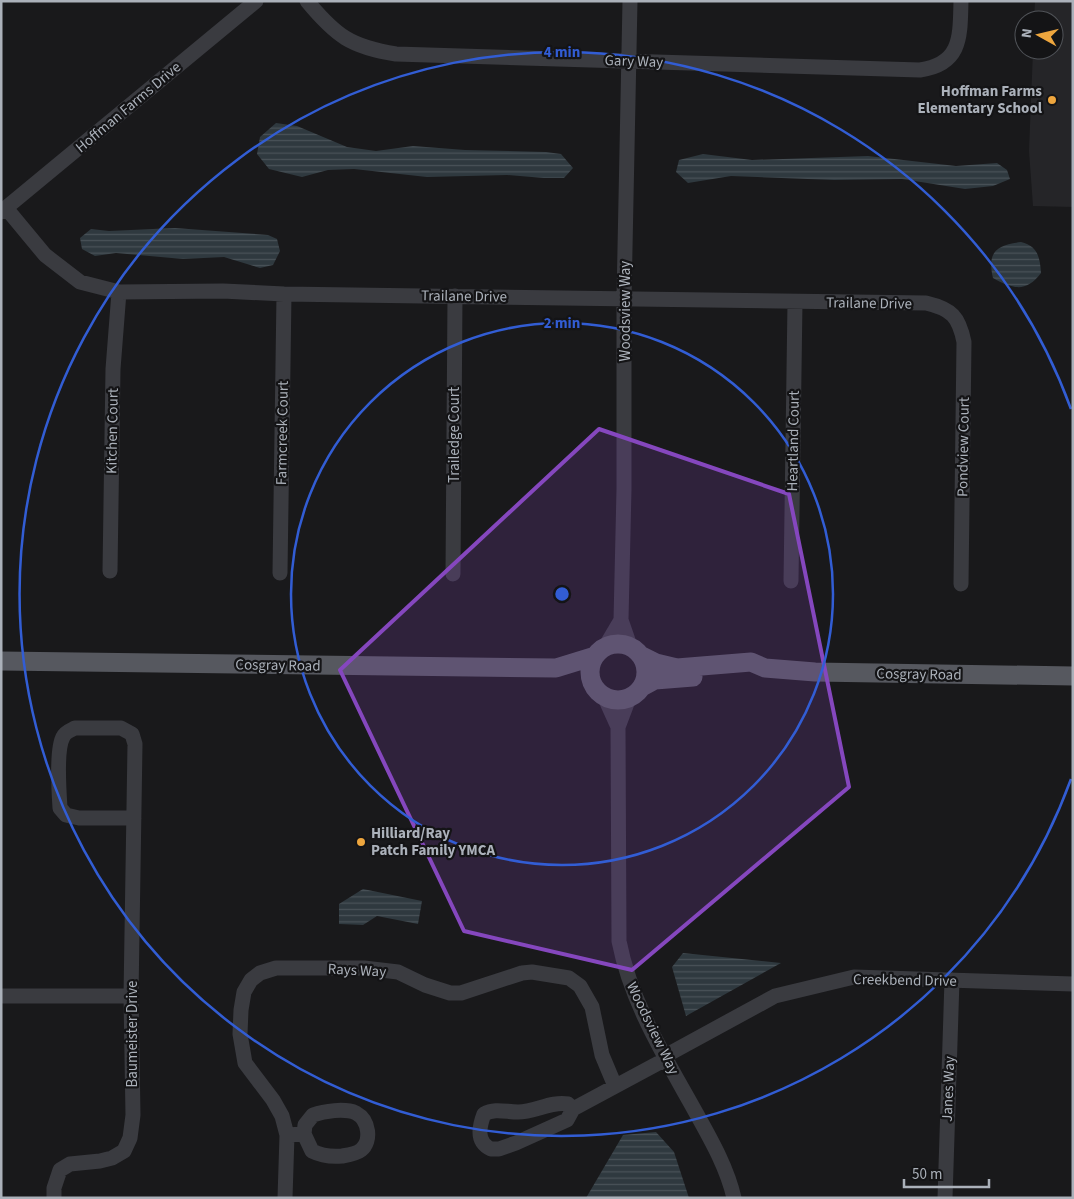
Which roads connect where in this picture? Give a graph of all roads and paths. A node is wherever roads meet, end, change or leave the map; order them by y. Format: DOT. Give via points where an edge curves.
graph roads {
  1 [pos="256,1"];
  2 [pos="307,1"];
  3 [pos="630,1"];
  4 [pos="961,1"];
  5 [pos="628,61"];
  6 [pos="4,210"];
  7 [pos="119,292"];
  8 [pos="284,294"];
  9 [pos="454,296"];
  10 [pos="624,298"];
  11 [pos="795,302"];
  12 [pos="952,314"];
  13 [pos="110,571"];
  14 [pos="280,573"];
  15 [pos="453,574"];
  16 [pos="791,581"];
  17 [pos="961,584"];
  18 [pos="621,620"];
  19 [pos="636,651"];
  20 [pos="600,652"];
  21 [pos="1,661"];
  22 [pos="556,668"];
  23 [pos="765,668"];
  24 [pos="1073,676"];
  25 [pos="598,690"];
  26 [pos="635,692"];
  27 [pos="618,727"];
  28 [pos="134,818"];
  29 [pos="952,980"];
  30 [pos="1073,984"];
  31 [pos="1,996"];
  32 [pos="131,996"];
  33 [pos="666,1057"];
  34 [pos="615,1086"];
  35 [pos="573,1109"];
  36 [pos="304,1134"];
  37 [pos="287,1135"];
  38 [pos="54,1198"];
  39 [pos="285,1198"];
  40 [pos="734,1198"];
  41 [pos="945,1198"];
  1 -- 6 [label="street, Hoffman Farms Drive"];
  2 -- 5 [label="street, Gary Way" via="343,38 371,50 396,54"];
  3 -- 5 [label="street, Woodsview Way"];
  4 -- 5 [label="street, Gary Way" via="956,48 947,60 934,68"];
  5 -- 10 [label="street, Woodsview Way"];
  6 -- 7 [label="street, Trailane Drive" via="45,255 80,282"];
  7 -- 8 [label="street, Trailane Drive"];
  7 -- 13 [label="street, Kitchen Court" via="113,369"];
  8 -- 9 [label="street, Trailane Drive"];
  8 -- 14 [label="street, Farmcreek Court"];
  9 -- 10 [label="street, Trailane Drive"];
  9 -- 15 [label="street, Trailedge Court"];
  10 -- 11 [label="street, Trailane Drive"];
  10 -- 18 [label="street, Woodsview Way"];
  11 -- 12 [label="street, Trailane Drive" via="926,303 940,306"];
  11 -- 16 [label="street, Heartland Court"];
  12 -- 17 [label="street, Pondview Court" via="961,327 964,342"];
  18 -- 19 [label="street, Woodsview Way"];
  18 -- 20 [label="street, Woodsview Way"];
  19 -- 20 [label="main road" via="617,644"];
  19 -- 23 [label="main road, Cosgray Road" via="656,663 677,668 751,662"];
  19 -- 26 [label="main road" via="645,662 646,675"];
  20 -- 22 [label="main road, Cosgray Road"];
  20 -- 25 [label="main road" via="590,670"];
  21 -- 22 [label="main road, Cosgray Road"];
  22 -- 25 [label="main road, Cosgray Road"];
  23 -- 24 [label="main road, Cosgray Road" via="815,672"];
  23 -- 26 [label="main road, Cosgray Road" via="750,674 655,680"];
  25 -- 26 [label="main road" via="612,699 621,700"];
  25 -- 27 [label="street, Woodsview Way"];
  26 -- 27 [label="street, Woodsview Way"];
  27 -- 33 [label="street, Woodsview Way" via="619,942 634,994"];
  28 -- 28 [label="street, Baumeister Drive" via="135,744 132,734 121,728 68,730 60,748 60,808 66,815 79,818"];
  28 -- 32 [label="street, Baumeister Drive"];
  29 -- 30 [label="street, Creekbend Drive"];
  29 -- 33 [label="street, Creekbend Drive" via="854,977 775,996"];
  29 -- 41 [label="street, Janes Way"];
  31 -- 32 [label="street"];
  32 -- 38 [label="street, Baumeister Drive" via="133,1115 130,1138 124,1151 112,1158 70,1164 60,1170"];
  33 -- 34 [label="street, Creekbend Drive"];
  33 -- 40 [label="street, Woodsview Way" via="712,1141"];
  34 -- 35 [label="street, Creekbend Drive"];
  34 -- 37 [label="street, Rays Way" via="602,1055 592,1007 580,986 569,978 522,973 461,993 450,993 398,972 364,968 276,968 260,973 244,992 240,1034 245,1063 273,1100"];
  35 -- 35 [label="street, Creekbend Drive" via="561,1102 518,1112 490,1111 484,1114 479,1126 480,1137 488,1148 499,1148 568,1120"];
  36 -- 37 [label="street"];
  37 -- 39 [label="street, Rays Way"];
}
